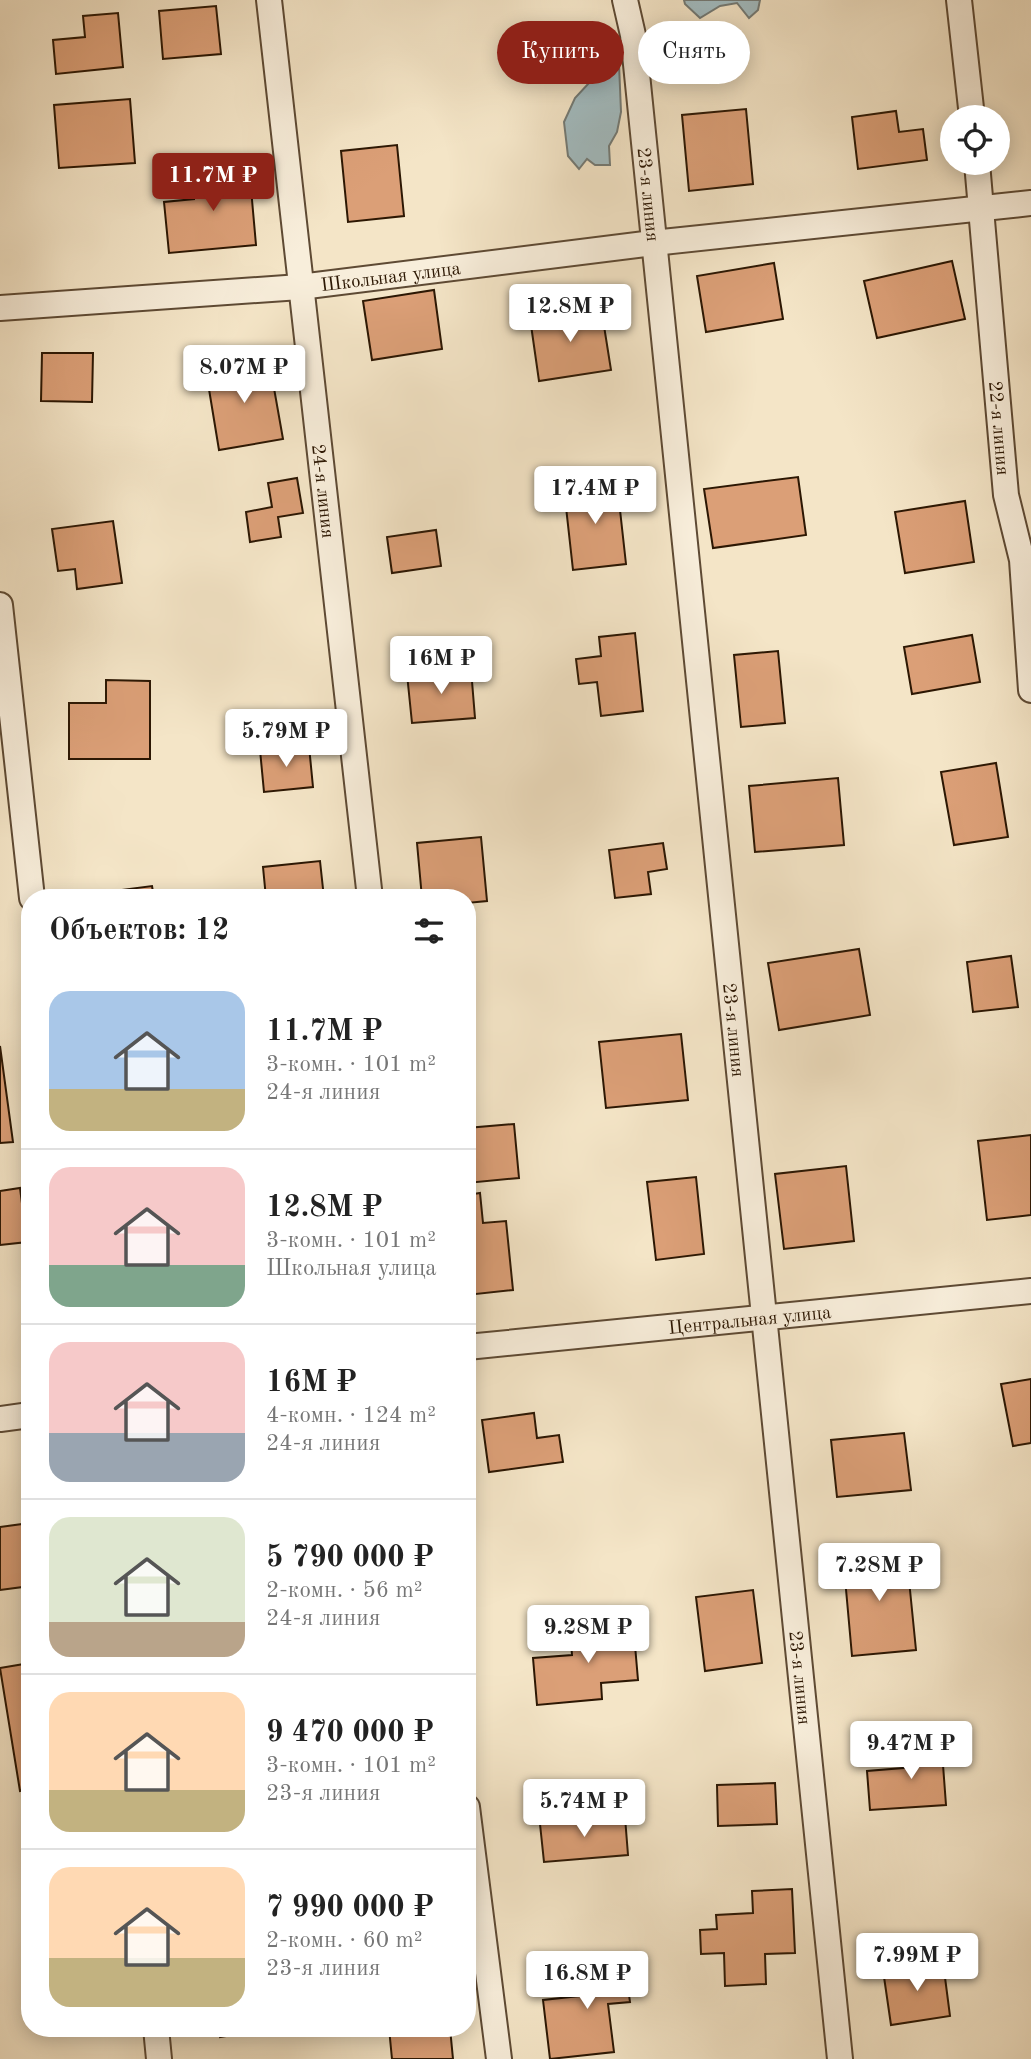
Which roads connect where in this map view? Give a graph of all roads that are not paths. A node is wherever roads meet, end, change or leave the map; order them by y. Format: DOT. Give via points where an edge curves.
graph roads {
  1 [pos="269,0"];
  2 [pos="625,0"];
  3 [pos="959,0"];
  4 [pos="971,105"];
  5 [pos="978,175"];
  6 [pos="1031,203"];
  7 [pos="982,209"];
  8 [pos="653,243"];
  9 [pos="300,287"];
  10 [pos="0,308"];
  11 [pos="0,605"];
  12 [pos="1031,690"];
  13 [pos="31,889"];
  14 [pos="369,889"];
  15 [pos="1031,1291"];
  16 [pos="764,1318"];
  17 [pos="476,1347"];
  18 [pos="21,1416"];
  19 [pos="0,1419"];
  20 [pos="476,1878"];
  21 [pos="157,2037"];
  22 [pos="159,2059"];
  23 [pos="499,2059"];
  24 [pos="840,2059"];
  1 -- 9 [label="street, 24-я линия"];
  2 -- 8 [label="street, 23-я линия" via="633,35"];
  3 -- 4 [label="street"];
  5 -- 7 [label="street, 22-я линия"];
  6 -- 7 [label="street, Школьная улица"];
  7 -- 8 [label="street, Школьная улица"];
  7 -- 12 [label="street, 22-я линия" via="1006,495 1022,560"];
  8 -- 9 [label="street, Школьная улица"];
  8 -- 16 [label="street, 23-я линия"];
  9 -- 10 [label="street, Школьная улица"];
  9 -- 14 [label="street, 24-я линия"];
  11 -- 13 [label="street"];
  15 -- 16 [label="street, Центральная улица"];
  16 -- 17 [label="street, Центральная улица"];
  16 -- 24 [label="street, 23-я линия"];
  18 -- 19 [label="street"];
  20 -- 23 [label="street"];
  21 -- 22 [label="street"];
}
